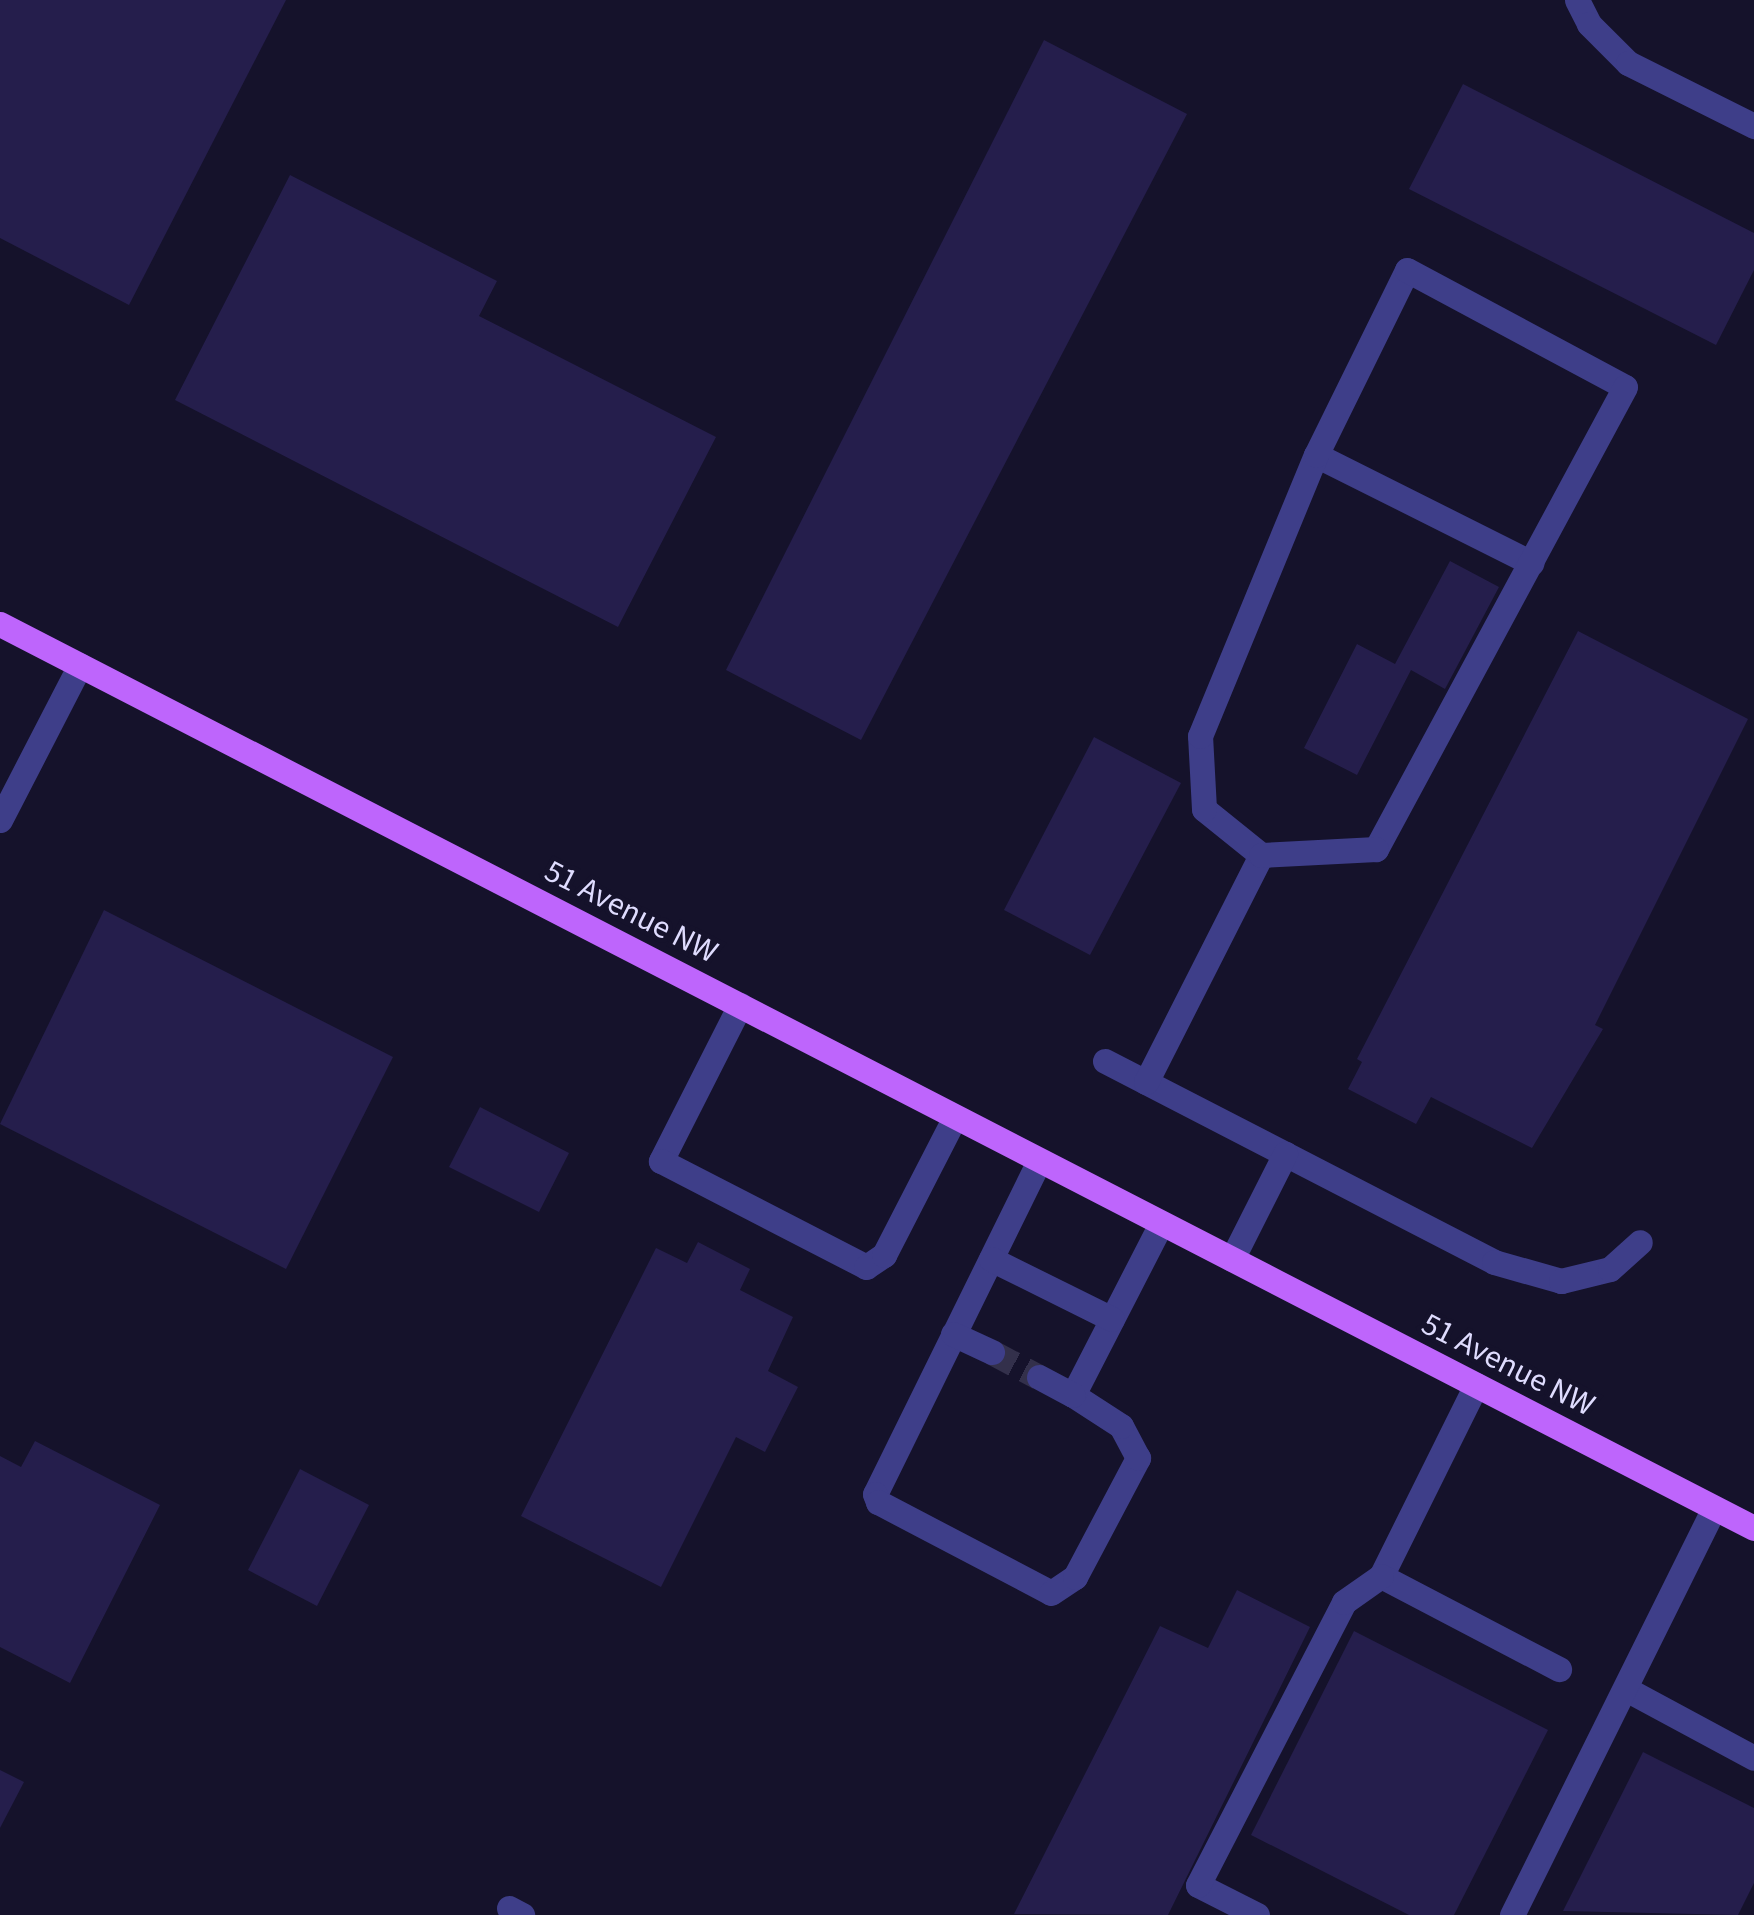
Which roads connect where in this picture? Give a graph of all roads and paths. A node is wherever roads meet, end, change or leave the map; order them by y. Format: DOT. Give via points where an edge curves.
graph roads {
  1 [pos="1577,2"];
  2 [pos="1754,126"];
  3 [pos="1316,456"];
  4 [pos="1532,562"];
  5 [pos="0,624"];
  6 [pos="80,664"];
  7 [pos="6,791"];
  8 [pos="0,820"];
  9 [pos="1261,855"];
  10 [pos="740,1005"];
  11 [pos="1105,1061"];
  12 [pos="1146,1082"];
  13 [pos="956,1117"];
  14 [pos="1285,1154"];
  15 [pos="1040,1161"];
  16 [pos="1161,1224"];
  17 [pos="1640,1242"];
  18 [pos="991,1259"];
  19 [pos="1232,1259"];
  20 [pos="1112,1319"];
  21 [pos="953,1334"];
  22 [pos="992,1352"];
  23 [pos="1039,1378"];
  24 [pos="1476,1385"];
  25 [pos="1073,1396"];
  26 [pos="1714,1508"];
  27 [pos="1754,1528"];
  28 [pos="1381,1576"];
  29 [pos="1559,1669"];
  30 [pos="1626,1689"];
  31 [pos="1754,1758"];
  32 [pos="1257,1915"];
  33 [pos="1512,1915"];
  1 -- 2 [label="street" via="1628,63"];
  3 -- 4 [label="street"];
  3 -- 4 [label="street" via="1407,270 1625,387"];
  3 -- 9 [label="street" via="1200,736 1204,809"];
  4 -- 9 [label="street" via="1376,849"];
  5 -- 6 [label="main road, 51 Avenue NW"];
  6 -- 7 [label="street"];
  6 -- 10 [label="main road, 51 Avenue NW"];
  7 -- 8 [label="street"];
  9 -- 12 [label="street"];
  10 -- 13 [label="main road, 51 Avenue NW"];
  10 -- 13 [label="street" via="661,1161 832,1250 866,1267 877,1264"];
  11 -- 12 [label="street"];
  12 -- 14 [label="street"];
  13 -- 15 [label="main road, 51 Avenue NW"];
  14 -- 17 [label="street" via="1494,1262 1561,1281 1610,1270"];
  14 -- 19 [label="street"];
  15 -- 16 [label="main road, 51 Avenue NW"];
  15 -- 18 [label="street"];
  16 -- 19 [label="main road, 51 Avenue NW"];
  16 -- 20 [label="street"];
  18 -- 20 [label="street"];
  18 -- 21 [label="street"];
  19 -- 24 [label="main road, 51 Avenue NW"];
  20 -- 25 [label="street"];
  21 -- 22 [label="street"];
  21 -- 25 [label="street" via="876,1494 878,1502 1051,1593 1075,1578 1138,1458 1121,1426"];
  23 -- 25 [label="street"];
  24 -- 26 [label="main road, 51 Avenue NW"];
  24 -- 28 [label="street"];
  26 -- 27 [label="main road, 51 Avenue NW"];
  26 -- 30 [label="street"];
  28 -- 29 [label="street"];
  28 -- 32 [label="street" via="1344,1602 1198,1885"];
  30 -- 31 [label="street"];
  30 -- 33 [label="street"];
}
